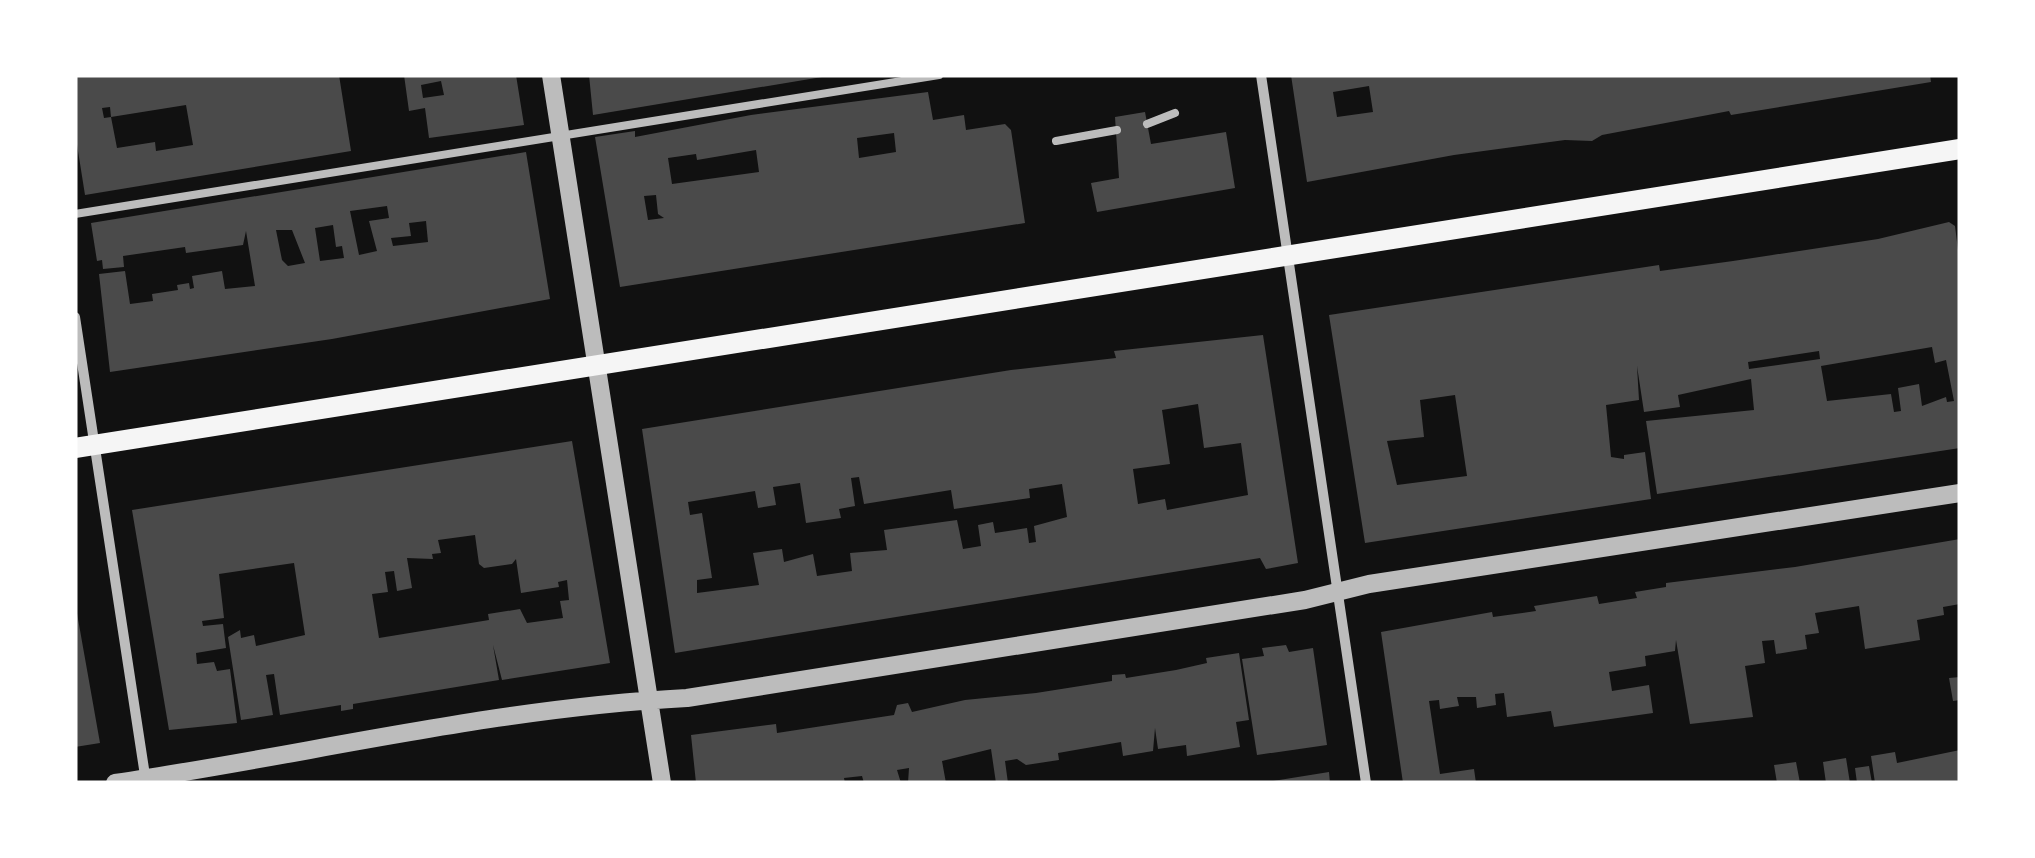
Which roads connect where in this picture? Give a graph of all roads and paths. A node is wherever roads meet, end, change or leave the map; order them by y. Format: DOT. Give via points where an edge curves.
graph roads {
  1 [pos="550,75"];
  2 [pos="939,75"];
  3 [pos="1260,75"];
  4 [pos="1175,113"];
  5 [pos="1147,124"];
  6 [pos="1117,130"];
  7 [pos="560,137"];
  8 [pos="1056,141"];
  9 [pos="1960,148"];
  10 [pos="75,214"];
  11 [pos="1288,256"];
  12 [pos="75,317"];
  13 [pos="595,367"];
  14 [pos="85,447"];
  15 [pos="1960,493"];
  16 [pos="1337,592"];
  17 [pos="650,700"];
  18 [pos="146,781"];
  19 [pos="115,783"];
  20 [pos="662,783"];
  21 [pos="1366,783"];
  1 -- 7 [label="street"];
  2 -- 7 [label="lane"];
  3 -- 11 [label="street"];
  4 -- 5 [label="lane"];
  6 -- 8 [label="lane"];
  7 -- 10 [label="lane"];
  7 -- 13 [label="street"];
  9 -- 11 [label="main road"];
  11 -- 13 [label="main road"];
  11 -- 16 [label="street"];
  12 -- 14 [label="street"];
  13 -- 14 [label="main road"];
  13 -- 17 [label="street"];
  14 -- 18 [label="street"];
  15 -- 16 [label="street"];
  16 -- 17 [label="street"];
  16 -- 21 [label="street"];
  17 -- 18 [label="street" via="326,745"];
  17 -- 20 [label="street"];
  18 -- 19 [label="street"];
}
